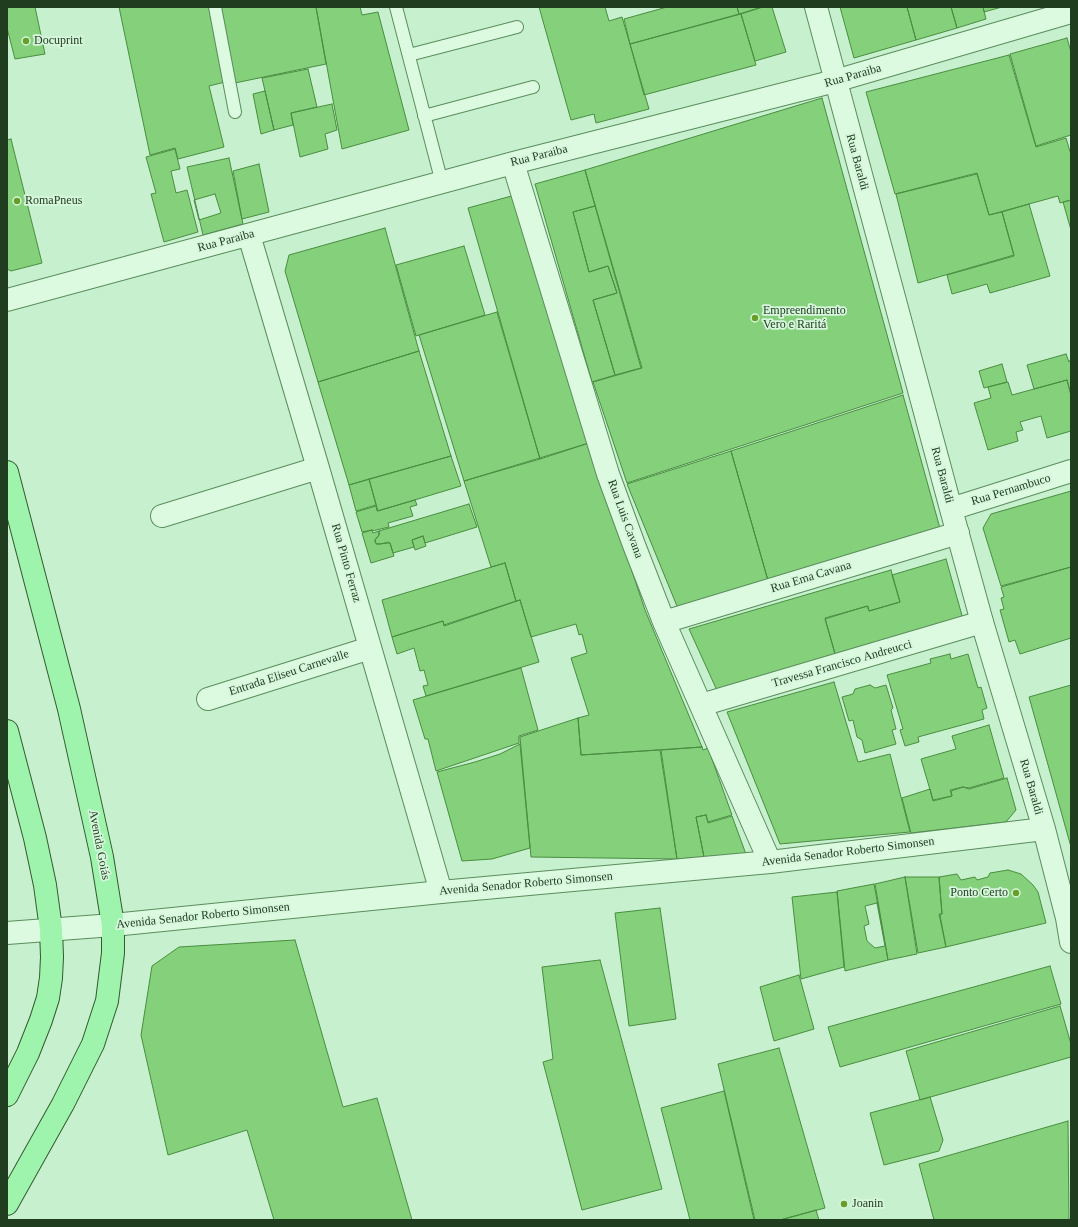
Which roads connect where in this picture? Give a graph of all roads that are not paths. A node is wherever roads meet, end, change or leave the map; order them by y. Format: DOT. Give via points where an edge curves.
graph roads {
  1 [pos="214,7"];
  2 [pos="396,7"];
  3 [pos="816,7"];
  4 [pos="1071,12"];
  5 [pos="517,26"];
  6 [pos="409,56"];
  7 [pos="835,81"];
  8 [pos="533,87"];
  9 [pos="235,112"];
  10 [pos="424,116"];
  11 [pos="512,163"];
  12 [pos="442,182"];
  13 [pos="249,235"];
  14 [pos="7,300"];
  15 [pos="318,468"];
  16 [pos="1071,471"];
  17 [pos="7,472"];
  18 [pos="951,509"];
  19 [pos="162,516"];
  20 [pos="958,533"];
  21 [pos="664,622"];
  22 [pos="982,622"];
  23 [pos="370,648"];
  24 [pos="208,699"];
  25 [pos="701,705"];
  26 [pos="7,731"];
  27 [pos="1044,829"];
  28 [pos="770,862"];
  29 [pos="441,892"];
  30 [pos="1069,918"];
  31 [pos="113,925"];
  32 [pos="51,929"];
  33 [pos="7,933"];
  34 [pos="1071,942"];
  35 [pos="7,1095"];
  36 [pos="7,1204"];
  1 -- 9 [label="lane"];
  2 -- 6 [label="lane"];
  3 -- 7 [label="street, Rua Baraldi"];
  4 -- 7 [label="street, Rua Paraiba"];
  5 -- 6 [label="lane"];
  6 -- 10 [label="lane"];
  7 -- 11 [label="street, Rua Paraiba"];
  7 -- 18 [label="street, Rua Baraldi"];
  8 -- 10 [label="lane"];
  10 -- 12 [label="lane"];
  11 -- 12 [label="street, Rua Paraiba"];
  11 -- 21 [label="street, Rua Luis Cavana" via="608,474"];
  12 -- 13 [label="street, Rua Paraiba"];
  13 -- 14 [label="street, Rua Paraiba"];
  13 -- 15 [label="street, Rua Pinto Ferraz"];
  15 -- 19 [label="street"];
  15 -- 23 [label="street, Rua Pinto Ferraz"];
  16 -- 18 [label="street, Rua Pernambuco"];
  17 -- 31 [label="main road, Avenida Goiás" via="71,716 102,857"];
  18 -- 20 [label="street, Rua Baraldi"];
  20 -- 21 [label="street, Rua Ema Cavana"];
  20 -- 22 [label="street, Rua Baraldi"];
  21 -- 25 [label="street, Rua Luis Cavana"];
  22 -- 25 [label="street, Travessa Francisco Andreucci"];
  22 -- 27 [label="street, Rua Baraldi"];
  23 -- 24 [label="street, Entrada Eliseu Carnevalle"];
  23 -- 29 [label="street, Rua Pinto Ferraz"];
  25 -- 28 [label="street, Rua Luis Cavana"];
  26 -- 32 [label="main road" via="35,838"];
  27 -- 28 [label="street, Avenida Senador Roberto Simonsen"];
  27 -- 30 [label="street, Rua Baraldi"];
  28 -- 29 [label="street, Avenida Senador Roberto Simonsen"];
  29 -- 31 [label="street, Avenida Senador Roberto Simonsen"];
  30 -- 34 [label="street, Rua Baraldi"];
  31 -- 32 [label="street, Avenida Senador Roberto Simonsen"];
  31 -- 36 [label="main road, Avenida Goiás" via="113,953 107,1001 93,1044"];
  32 -- 33 [label="street, Avenida Senador Roberto Simonsen"];
  32 -- 35 [label="main road" via="52,964 48,998 28,1053"];
}
